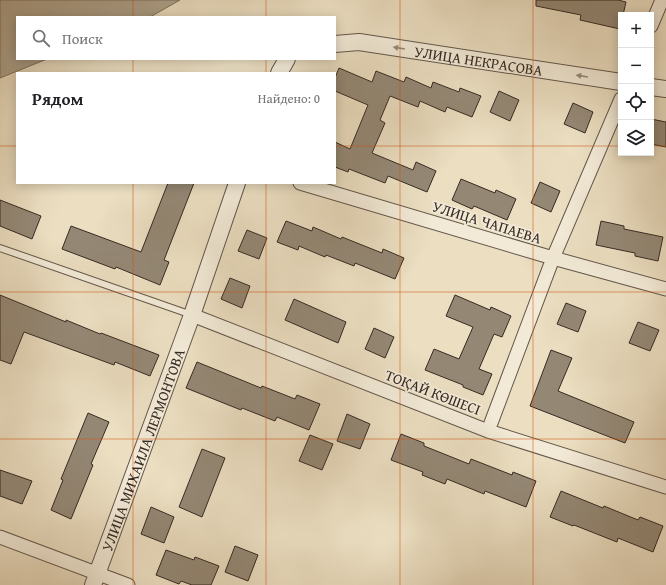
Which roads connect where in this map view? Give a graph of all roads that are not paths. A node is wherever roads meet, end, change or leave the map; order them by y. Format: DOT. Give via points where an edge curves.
graph roads {
  1 [pos="662,0"];
  2 [pos="654,19"];
  3 [pos="336,44"];
  4 [pos="286,60"];
  5 [pos="280,72"];
  6 [pos="618,82"];
  7 [pos="654,86"];
  8 [pos="666,88"];
  9 [pos="618,106"];
  10 [pos="237,184"];
  11 [pos="303,184"];
  12 [pos="0,248"];
  13 [pos="553,258"];
  14 [pos="666,289"];
  15 [pos="192,315"];
  16 [pos="488,431"];
  17 [pos="666,487"];
  18 [pos="0,537"];
  19 [pos="96,579"];
  20 [pos="128,585"];
  1 -- 2 [label="street"];
  6 -- 3 [label="street, УЛИЦА НЕКРАСОВА, one-way" via="359,42"];
  4 -- 5 [label="street"];
  7 -- 8 [label="street"];
  9 -- 13 [label="street"];
  10 -- 15 [label="street, УЛИЦА МИХАИЛА ЛЕРМОНТОВА"];
  11 -- 13 [label="street, УЛИЦА ЧАПАЕВА"];
  12 -- 15 [label="lane"];
  13 -- 14 [label="street, УЛИЦА ЧАПАЕВА"];
  13 -- 16 [label="street"];
  15 -- 16 [label="street, ТОҚАЙ КӨШЕСІ"];
  15 -- 19 [label="street, УЛИЦА МИХАИЛА ЛЕРМОНТОВА"];
  16 -- 17 [label="street, ТОҚАЙ КӨШЕСІ"];
  18 -- 19 [label="street"];
  19 -- 20 [label="street"];
}
